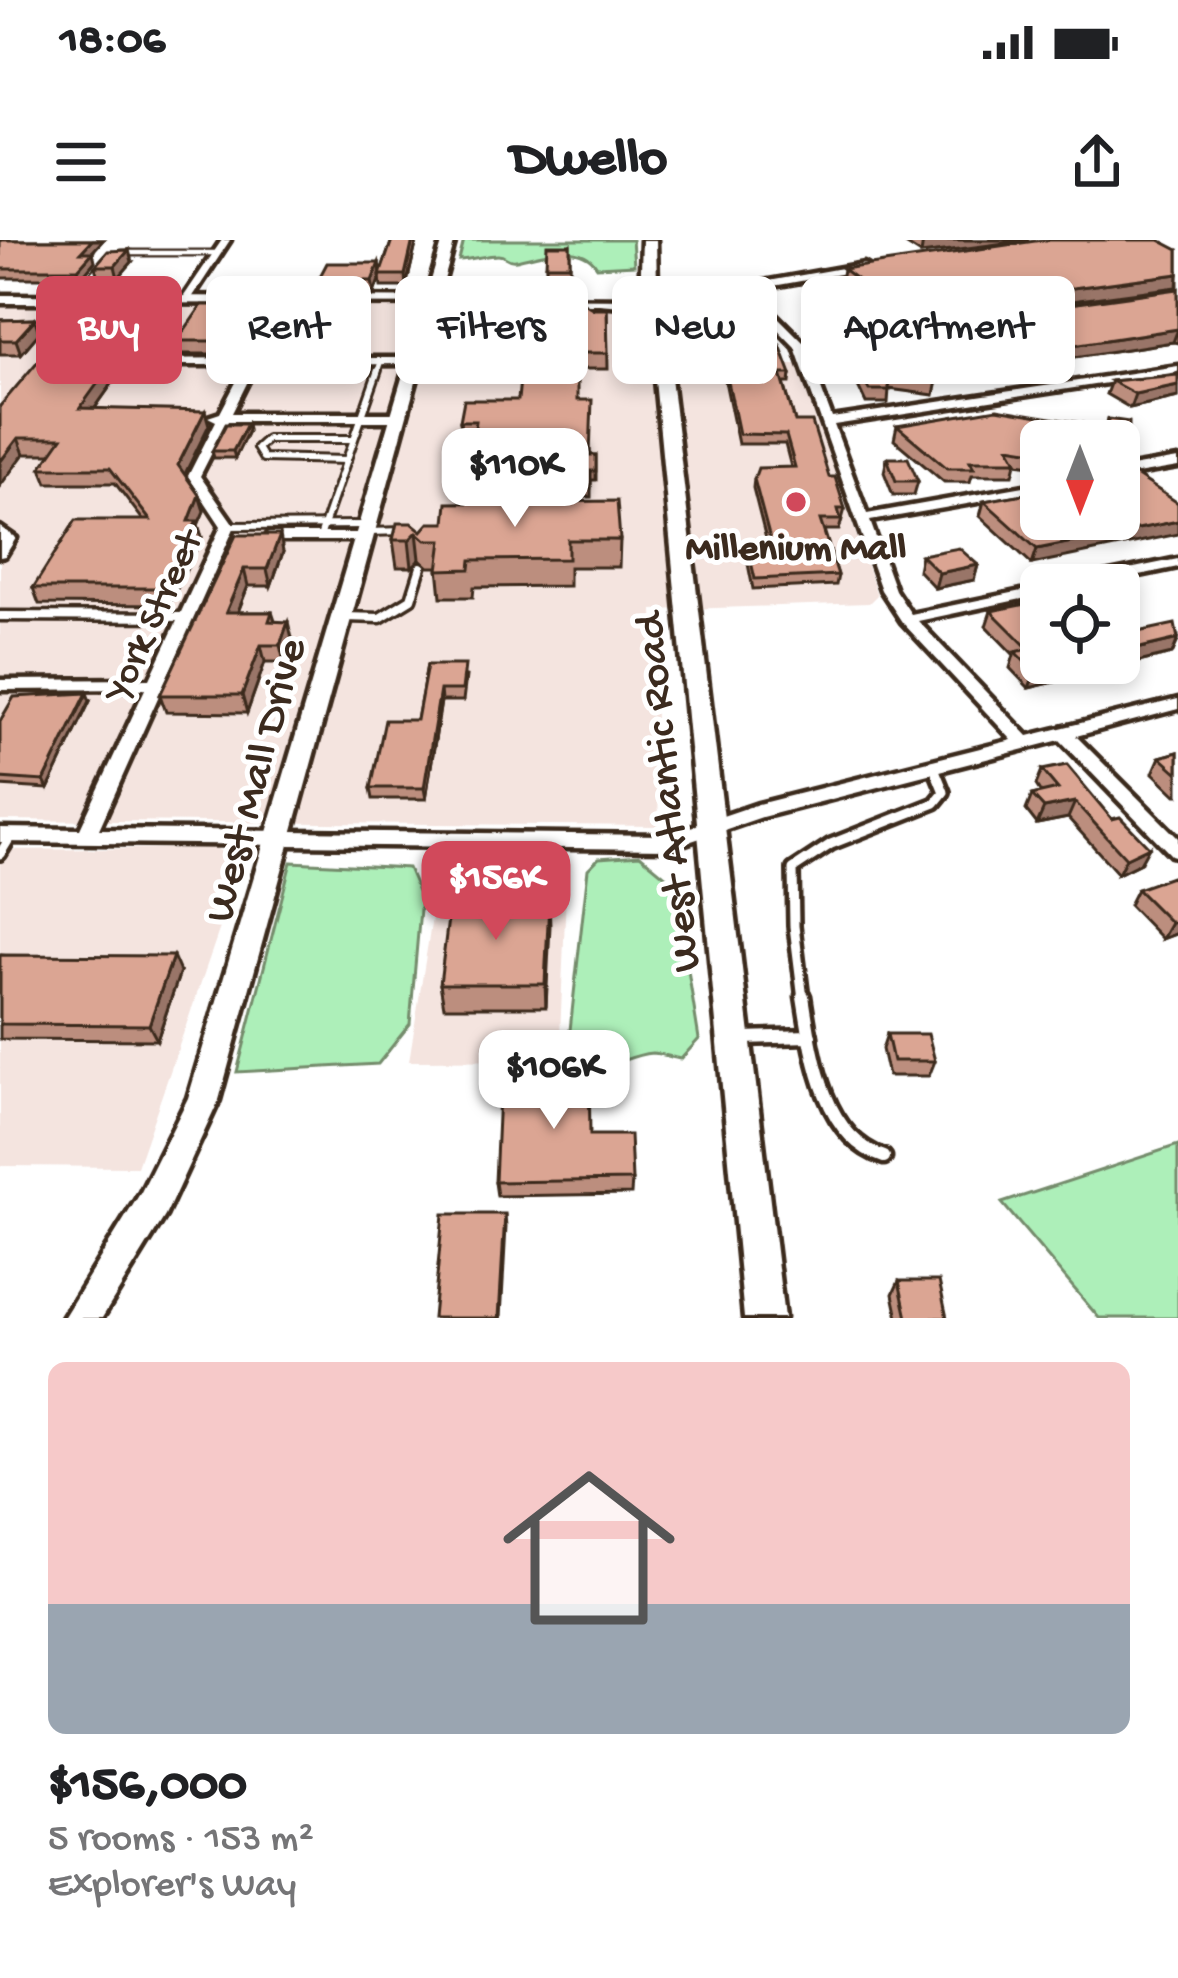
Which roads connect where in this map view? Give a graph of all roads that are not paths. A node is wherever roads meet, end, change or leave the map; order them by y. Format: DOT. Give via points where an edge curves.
graph roads {
  1 [pos="226,240"];
  2 [pos="448,240"];
  3 [pos="649,240"];
  4 [pos="218,253"];
  5 [pos="879,265"];
  6 [pos="652,272"];
  7 [pos="92,276"];
  8 [pos="439,276"];
  9 [pos="652,276"];
  10 [pos="662,276"];
  11 [pos="777,282"];
  12 [pos="0,299"];
  13 [pos="36,299"];
  14 [pos="184,306"];
  15 [pos="206,306"];
  16 [pos="777,325"];
  17 [pos="800,346"];
  18 [pos="371,361"];
  19 [pos="381,361"];
  20 [pos="395,361"];
  21 [pos="1178,369"];
  22 [pos="239,384"];
  23 [pos="406,384"];
  24 [pos="664,384"];
  25 [pos="202,417"];
  26 [pos="223,417"];
  27 [pos="397,417"];
  28 [pos="361,418"];
  29 [pos="829,422"];
  30 [pos="353,439"];
  31 [pos="347,460"];
  32 [pos="1178,463"];
  33 [pos="1140,469"];
  34 [pos="1020,491"];
  35 [pos="861,519"];
  36 [pos="323,526"];
  37 [pos="0,531"];
  38 [pos="362,531"];
  39 [pos="424,531"];
  40 [pos="225,532"];
  41 [pos="320,537"];
  42 [pos="0,553"];
  43 [pos="1178,562"];
  44 [pos="421,567"];
  45 [pos="1140,570"];
  46 [pos="1020,595"];
  47 [pos="0,616"];
  48 [pos="185,617"];
  49 [pos="339,617"];
  50 [pos="907,619"];
  51 [pos="153,684"];
  52 [pos="0,685"];
  53 [pos="1178,704"];
  54 [pos="1064,733"];
  55 [pos="1022,742"];
  56 [pos="933,765"];
  57 [pos="713,828"];
  58 [pos="5,836"];
  59 [pos="86,836"];
  60 [pos="279,838"];
  61 [pos="1178,850"];
  62 [pos="0,854"];
  63 [pos="809,1036"];
  64 [pos="735,1038"];
  65 [pos="884,1157"];
  66 [pos="81,1318"];
  67 [pos="764,1318"];
  1 -- 4 [label="street"];
  2 -- 8 [label="street, West Mall Drive"];
  3 -- 6 [label="main road"];
  4 -- 7 [label="lane" via="108,256"];
  4 -- 14 [label="street"];
  5 -- 11 [label="street"];
  6 -- 9 [label="main road"];
  6 -- 10 [label="main road"];
  12 -- 13 [label="main road"];
  14 -- 15 [label="main road"];
  16 -- 17 [label="street"];
  17 -- 29 [label="street"];
  18 -- 19 [label="street"];
  19 -- 20 [label="street"];
  19 -- 28 [label="lane"];
  21 -- 29 [label="street"];
  22 -- 26 [label="street, York Street"];
  23 -- 27 [label="street, West Mall Drive"];
  24 -- 57 [label="main road, West Atlantic Road"];
  25 -- 26 [label="street"];
  26 -- 28 [label="street"];
  26 -- 40 [label="street, York Street" via="194,476"];
  27 -- 28 [label="street"];
  27 -- 38 [label="street, West Mall Drive"];
  28 -- 30 [label="lane"];
  29 -- 35 [label="street"];
  30 -- 31 [label="lane"];
  30 -- 31 [label="lane" via="267,439 257,448 263,458"];
  31 -- 36 [label="lane"];
  32 -- 33 [label="street"];
  34 -- 35 [label="street"];
  35 -- 50 [label="street"];
  36 -- 38 [label="lane"];
  36 -- 40 [label="lane"];
  36 -- 41 [label="lane"];
  37 -- 42 [label="street" via="9,540"];
  38 -- 39 [label="lane"];
  38 -- 41 [label="lane"];
  38 -- 49 [label="street, West Mall Drive"];
  40 -- 41 [label="lane"];
  40 -- 48 [label="street, York Street"];
  43 -- 45 [label="street"];
  44 -- 49 [label="lane" via="411,599 380,618"];
  46 -- 50 [label="street"];
  47 -- 48 [label="lane"];
  48 -- 51 [label="street, York Street"];
  49 -- 60 [label="street, West Mall Drive"];
  50 -- 55 [label="street"];
  51 -- 52 [label="street"];
  51 -- 59 [label="street, York Street"];
  53 -- 54 [label="street"];
  54 -- 55 [label="street"];
  54 -- 61 [label="street"];
  55 -- 56 [label="street"];
  56 -- 57 [label="street"];
  56 -- 63 [label="lane" via="944,792 939,801 836,838 793,868"];
  57 -- 60 [label="street" via="668,842"];
  57 -- 64 [label="main road, West Atlantic Road"];
  58 -- 59 [label="street"];
  58 -- 62 [label="lane"];
  59 -- 60 [label="street"];
  60 -- 66 [label="street, West Mall Drive" via="203,1100 153,1204"];
  63 -- 64 [label="lane"];
  63 -- 65 [label="lane" via="844,1132"];
  64 -- 67 [label="main road, West Atlantic Road"];
}
